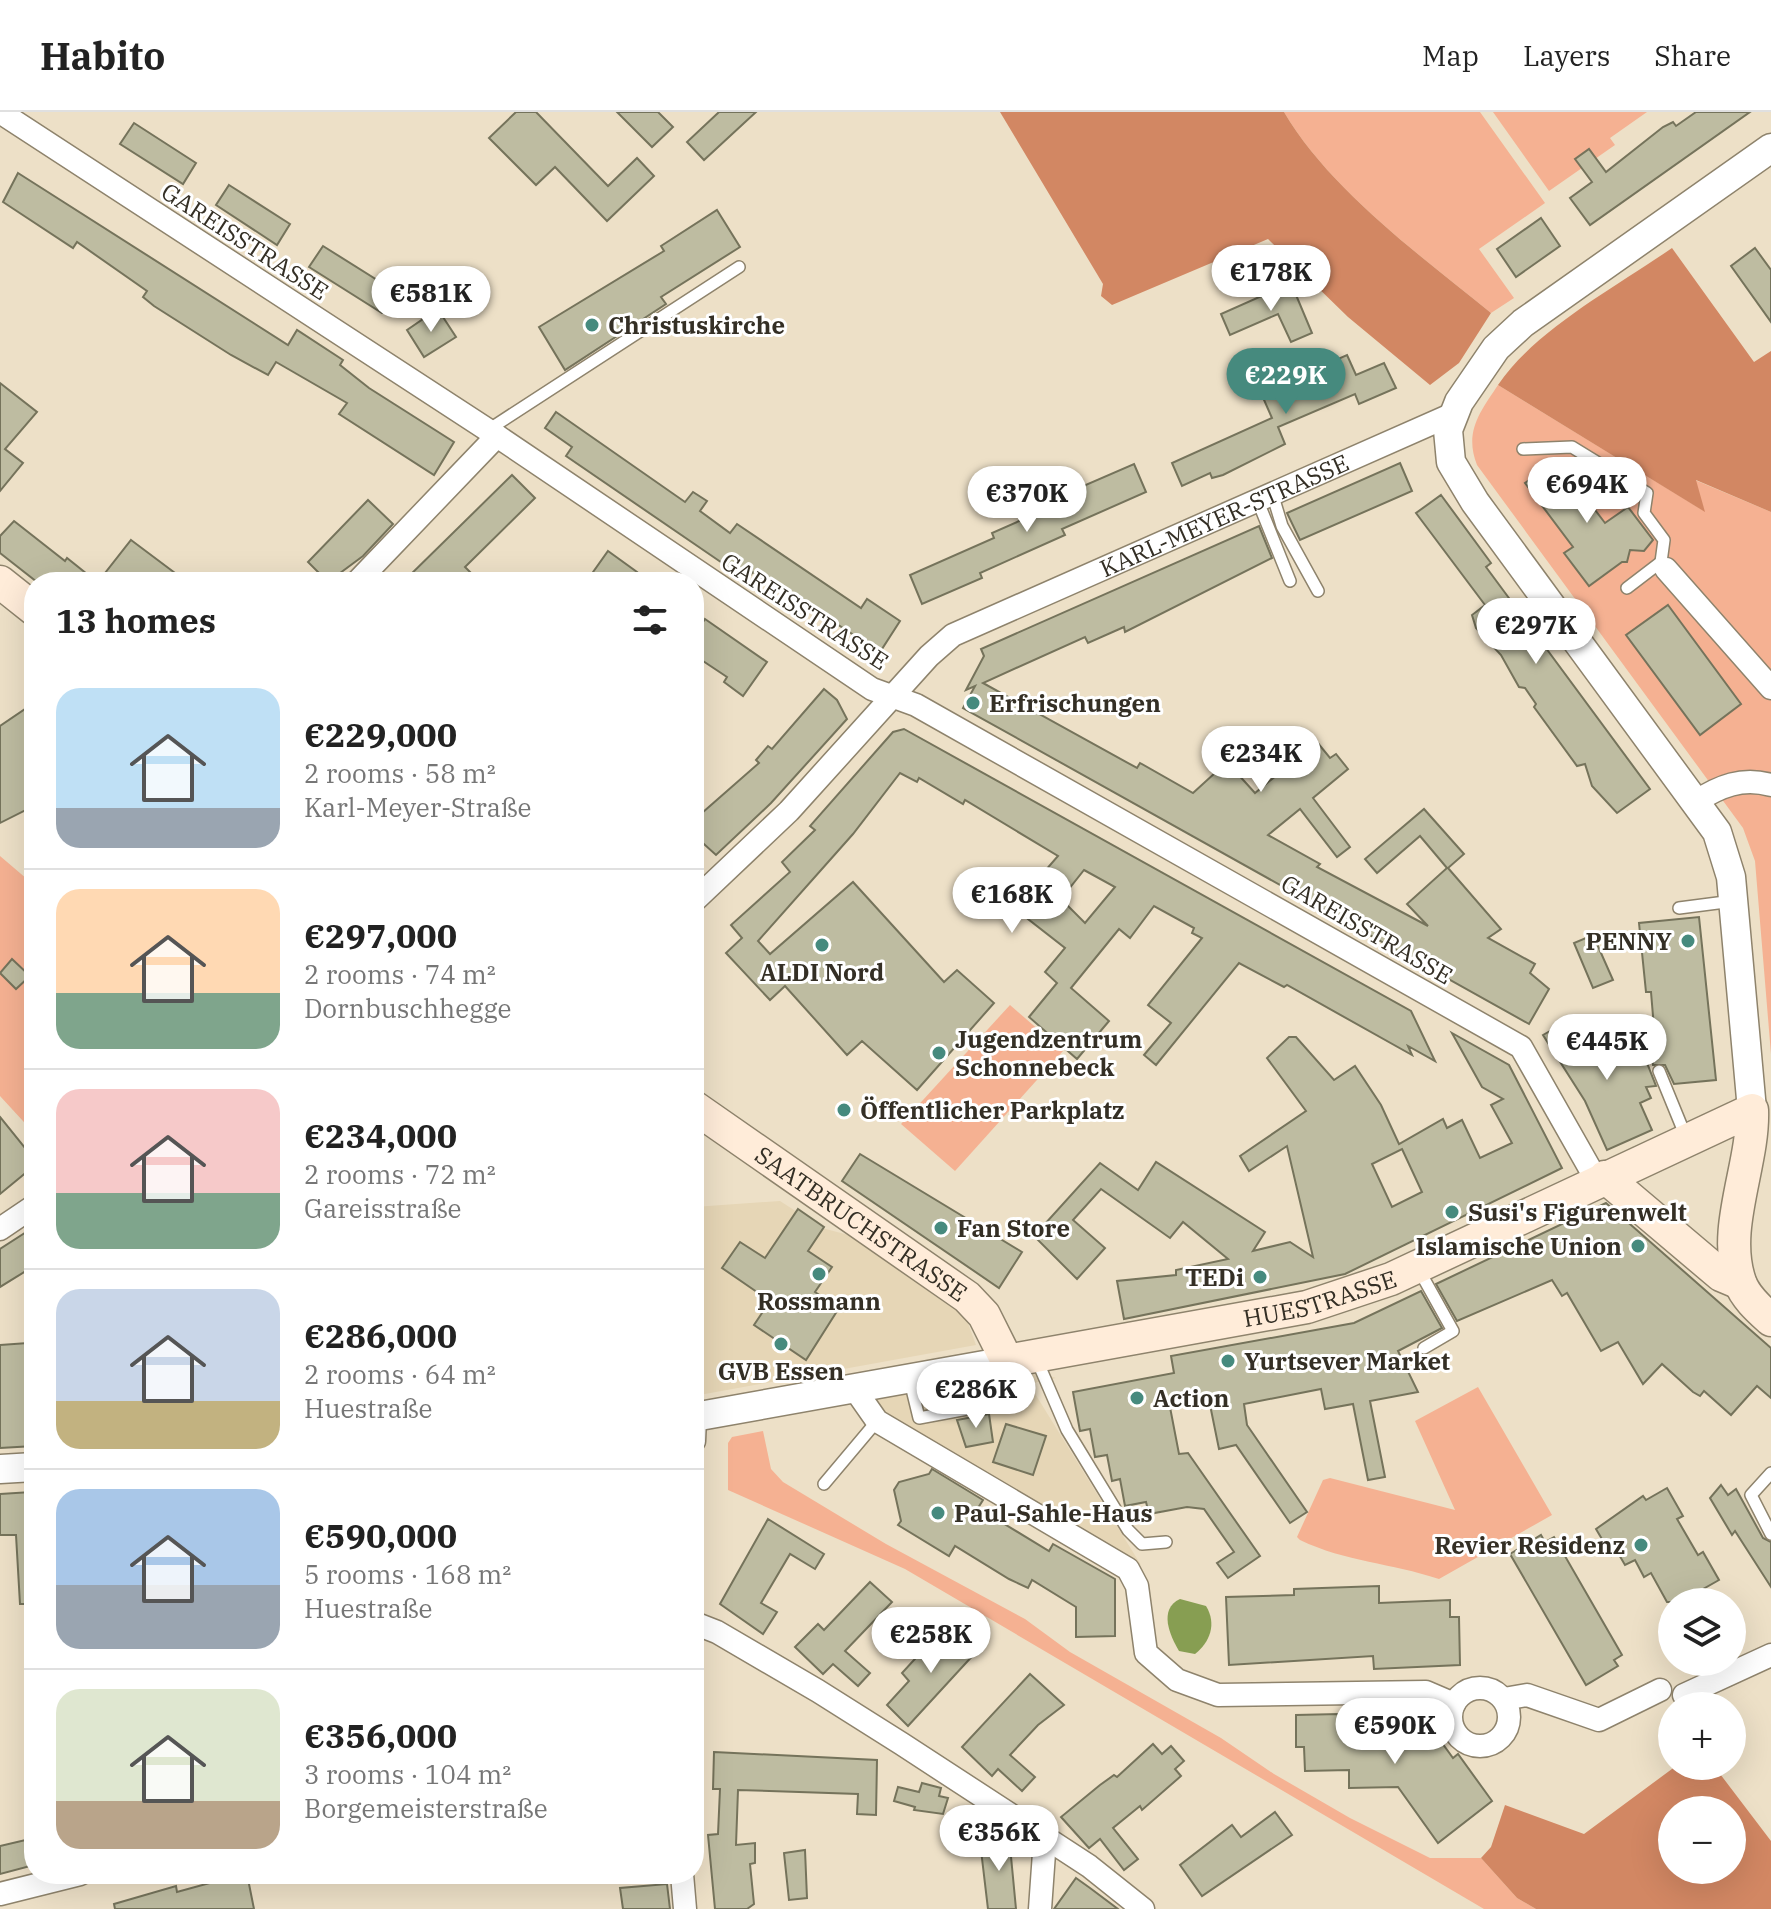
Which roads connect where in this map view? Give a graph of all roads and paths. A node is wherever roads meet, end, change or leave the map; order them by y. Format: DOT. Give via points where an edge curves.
graph roads {
  1 [pos="0,112"];
  2 [pos="1771,148"];
  3 [pos="739,267"];
  4 [pos="1453,414"];
  5 [pos="492,433"];
  6 [pos="1523,449"];
  7 [pos="1264,496"];
  8 [pos="1664,565"];
  9 [pos="366,572"];
  10 [pos="697,572"];
  11 [pos="704,577"];
  12 [pos="1290,581"];
  13 [pos="0,582"];
  14 [pos="1627,588"];
  15 [pos="1318,591"];
  16 [pos="24,601"];
  17 [pos="1771,688"];
  18 [pos="892,697"];
  19 [pos="1771,785"];
  20 [pos="1695,802"];
  21 [pos="704,892"];
  22 [pos="1734,901"];
  23 [pos="1679,908"];
  24 [pos="1659,1071"];
  25 [pos="1762,1108"];
  26 [pos="704,1114"];
  27 [pos="1688,1141"];
  28 [pos="1601,1179"];
  29 [pos="24,1213"];
  30 [pos="0,1229"];
  31 [pos="1417,1266"];
  32 [pos="1740,1283"];
  33 [pos="1771,1320"];
  34 [pos="1424,1348"];
  35 [pos="1021,1359"];
  36 [pos="910,1381"];
  37 [pos="856,1391"];
  38 [pos="704,1415"];
  39 [pos="877,1421"];
  40 [pos="24,1468"];
  41 [pos="0,1469"];
  42 [pos="1771,1473"];
  43 [pos="824,1484"];
  44 [pos="1771,1534"];
  45 [pos="1166,1542"];
  46 [pos="704,1627"];
  47 [pos="1771,1655"];
  48 [pos="1660,1690"];
  49 [pos="1691,1692"];
  50 [pos="1504,1699"];
  51 [pos="1454,1704"];
  52 [pos="1045,1839"];
  53 [pos="40,1884"];
  54 [pos="683,1884"];
  55 [pos="0,1894"];
  56 [pos="685,1909"];
  57 [pos="1040,1909"];
  58 [pos="1143,1909"];
  1 -- 5 [label="street, GAREISSTRASSE"];
  2 -- 4 [label="street" via="1512,331"];
  3 -- 5 [label="lane"];
  4 -- 7 [label="street, KARL-MEYER-STRASSE"];
  4 -- 20 [label="street" via="1448,447 1458,477"];
  5 -- 9 [label="street"];
  5 -- 10 [label="street, GAREISSTRASSE"];
  6 -- 8 [label="lane" via="1572,447 1647,493 1644,513 1664,540"];
  7 -- 12 [label="lane"];
  7 -- 15 [label="lane"];
  7 -- 18 [label="street, KARL-MEYER-STRASSE" via="953,635"];
  8 -- 14 [label="lane"];
  8 -- 17 [label="street"];
  11 -- 18 [label="street, GAREISSTRASSE" via="849,675"];
  13 -- 16 [label="main road"];
  18 -- 21 [label="street, KARL-MEYER-STRASSE" via="789,811"];
  18 -- 28 [label="street, GAREISSTRASSE" via="916,705 1521,1047"];
  19 -- 20 [label="street" via="1746,780"];
  20 -- 22 [label="street" via="1723,847"];
  22 -- 23 [label="lane"];
  22 -- 25 [label="street"];
  24 -- 27 [label="lane"];
  25 -- 27 [label="main road, HUESTRASSE"];
  25 -- 32 [label="main road" via="1735,1245"];
  26 -- 35 [label="main road, SAATBRUCHSTRASSE" via="967,1297"];
  27 -- 28 [label="main road, HUESTRASSE"];
  28 -- 31 [label="main road, HUESTRASSE"];
  28 -- 32 [label="main road" via="1721,1275"];
  29 -- 30 [label="street"];
  31 -- 34 [label="lane" via="1453,1331"];
  31 -- 35 [label="main road, HUESTRASSE" via="1320,1304"];
  32 -- 33 [label="main road"];
  35 -- 36 [label="street, HUESTRASSE"];
  35 -- 36 [label="lane" via="1022,1399 919,1418"];
  35 -- 45 [label="lane" via="1128,1530 1142,1544"];
  36 -- 37 [label="street, HUESTRASSE"];
  37 -- 38 [label="street, HUESTRASSE"];
  37 -- 39 [label="street"];
  39 -- 43 [label="lane"];
  39 -- 51 [label="street" via="1128,1569 1137,1586 1146,1653 1177,1680 1218,1695 1426,1692"];
  40 -- 41 [label="street"];
  42 -- 44 [label="lane" via="1751,1495"];
  46 -- 52 [label="street" via="818,1691"];
  47 -- 49 [label="street"];
  48 -- 50 [label="street" via="1599,1720 1527,1695"];
  50 -- 51 [label="street" via="1481,1687 1465,1691"];
  50 -- 51 [label="street" via="1510,1716 1505,1733 1481,1746 1456,1733"];
  52 -- 57 [label="street"];
  52 -- 58 [label="street"];
  53 -- 55 [label="street"];
  54 -- 56 [label="street"];
}
